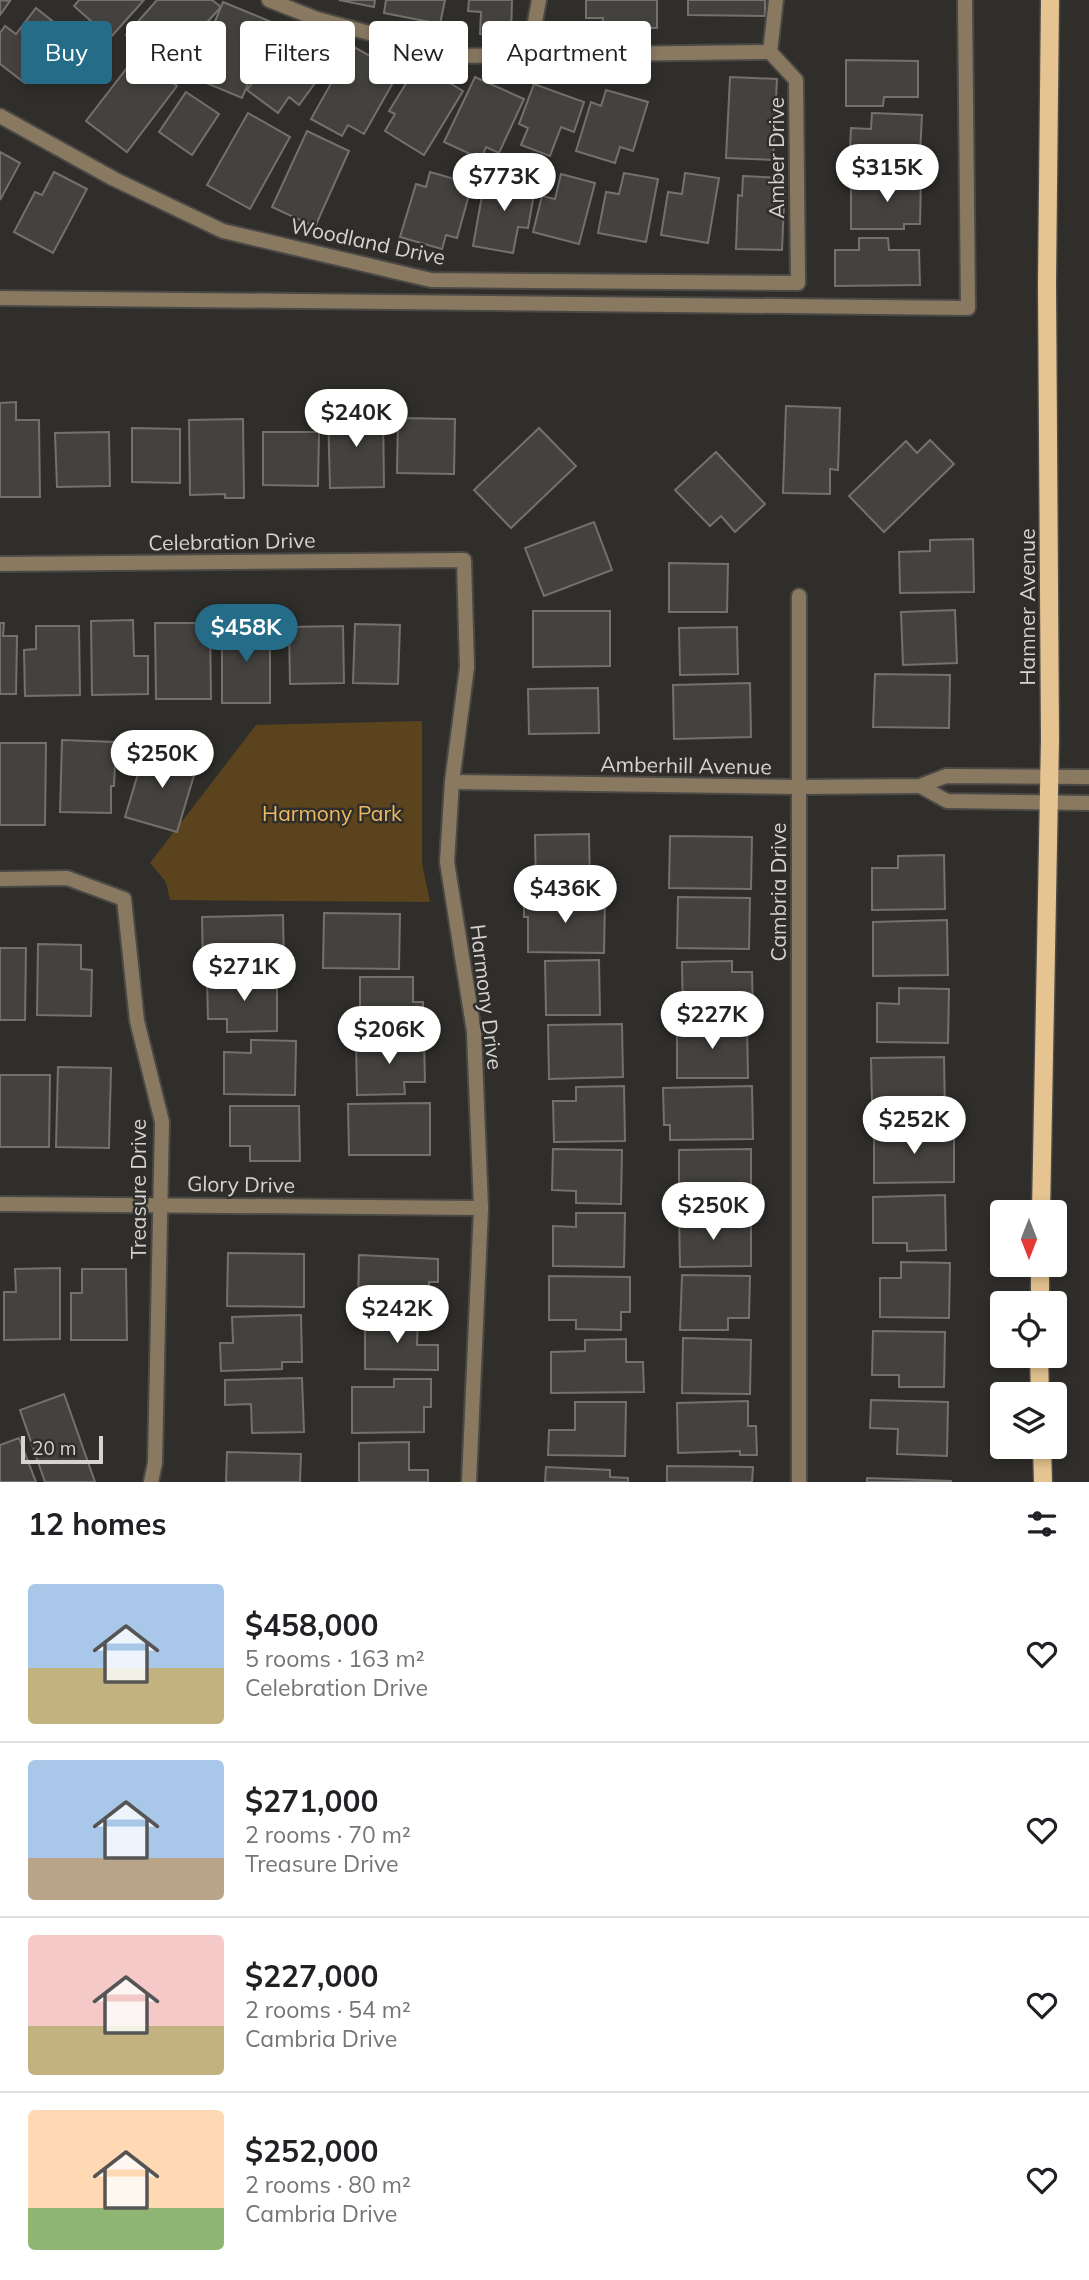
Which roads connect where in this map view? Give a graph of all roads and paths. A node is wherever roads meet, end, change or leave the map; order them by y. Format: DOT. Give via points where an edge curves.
graph roads {
  1 [pos="269,0"];
  2 [pos="538,0"];
  3 [pos="776,0"];
  4 [pos="965,0"];
  5 [pos="1050,0"];
  6 [pos="535,21"];
  7 [pos="771,52"];
  8 [pos="651,53"];
  9 [pos="482,56"];
  10 [pos="0,116"];
  11 [pos="798,283"];
  12 [pos="0,298"];
  13 [pos="464,560"];
  14 [pos="0,565"];
  15 [pos="799,596"];
  16 [pos="1049,777"];
  17 [pos="1089,777"];
  18 [pos="452,782"];
  19 [pos="920,786"];
  20 [pos="799,787"];
  21 [pos="1049,803"];
  22 [pos="1089,803"];
  23 [pos="0,879"];
  24 [pos="1041,1200"];
  25 [pos="0,1204"];
  26 [pos="161,1204"];
  27 [pos="481,1208"];
  28 [pos="1042,1459"];
  29 [pos="151,1482"];
  30 [pos="469,1482"];
  31 [pos="799,1482"];
  32 [pos="1043,1482"];
  1 -- 9 [label="street" via="317,19 456,56"];
  2 -- 6 [label="street"];
  3 -- 7 [label="street"];
  4 -- 12 [label="street" via="968,309"];
  5 -- 16 [label="main road, Hamner Avenue"];
  7 -- 8 [label="street"];
  7 -- 11 [label="street, Amber Drive" via="796,80"];
  10 -- 11 [label="street, Woodland Drive" via="114,179 223,231 431,280"];
  13 -- 14 [label="street, Celebration Drive"];
  13 -- 18 [label="street, Harmony Drive" via="467,667"];
  15 -- 20 [label="street, Cambria Drive"];
  16 -- 17 [label="street, Amberhill Avenue"];
  16 -- 19 [label="street, Amberhill Avenue" via="946,776"];
  16 -- 21 [label="main road, Hamner Avenue"];
  18 -- 20 [label="street, Amberhill Avenue"];
  18 -- 27 [label="street, Harmony Drive" via="447,862 474,1032"];
  19 -- 20 [label="street, Amberhill Avenue"];
  19 -- 21 [label="street, Amberhill Avenue" via="947,801"];
  20 -- 31 [label="street, Cambria Drive"];
  21 -- 22 [label="street, Amberhill Avenue"];
  21 -- 24 [label="main road, Hamner Avenue"];
  23 -- 26 [label="street, Treasure Drive" via="67,878 124,899 137,1021 162,1122"];
  25 -- 26 [label="street, Glory Drive"];
  26 -- 27 [label="street, Glory Drive"];
  26 -- 29 [label="street, Treasure Drive"];
  27 -- 30 [label="street, Harmony Drive"];
  28 -- 32 [label="main road"];
}
